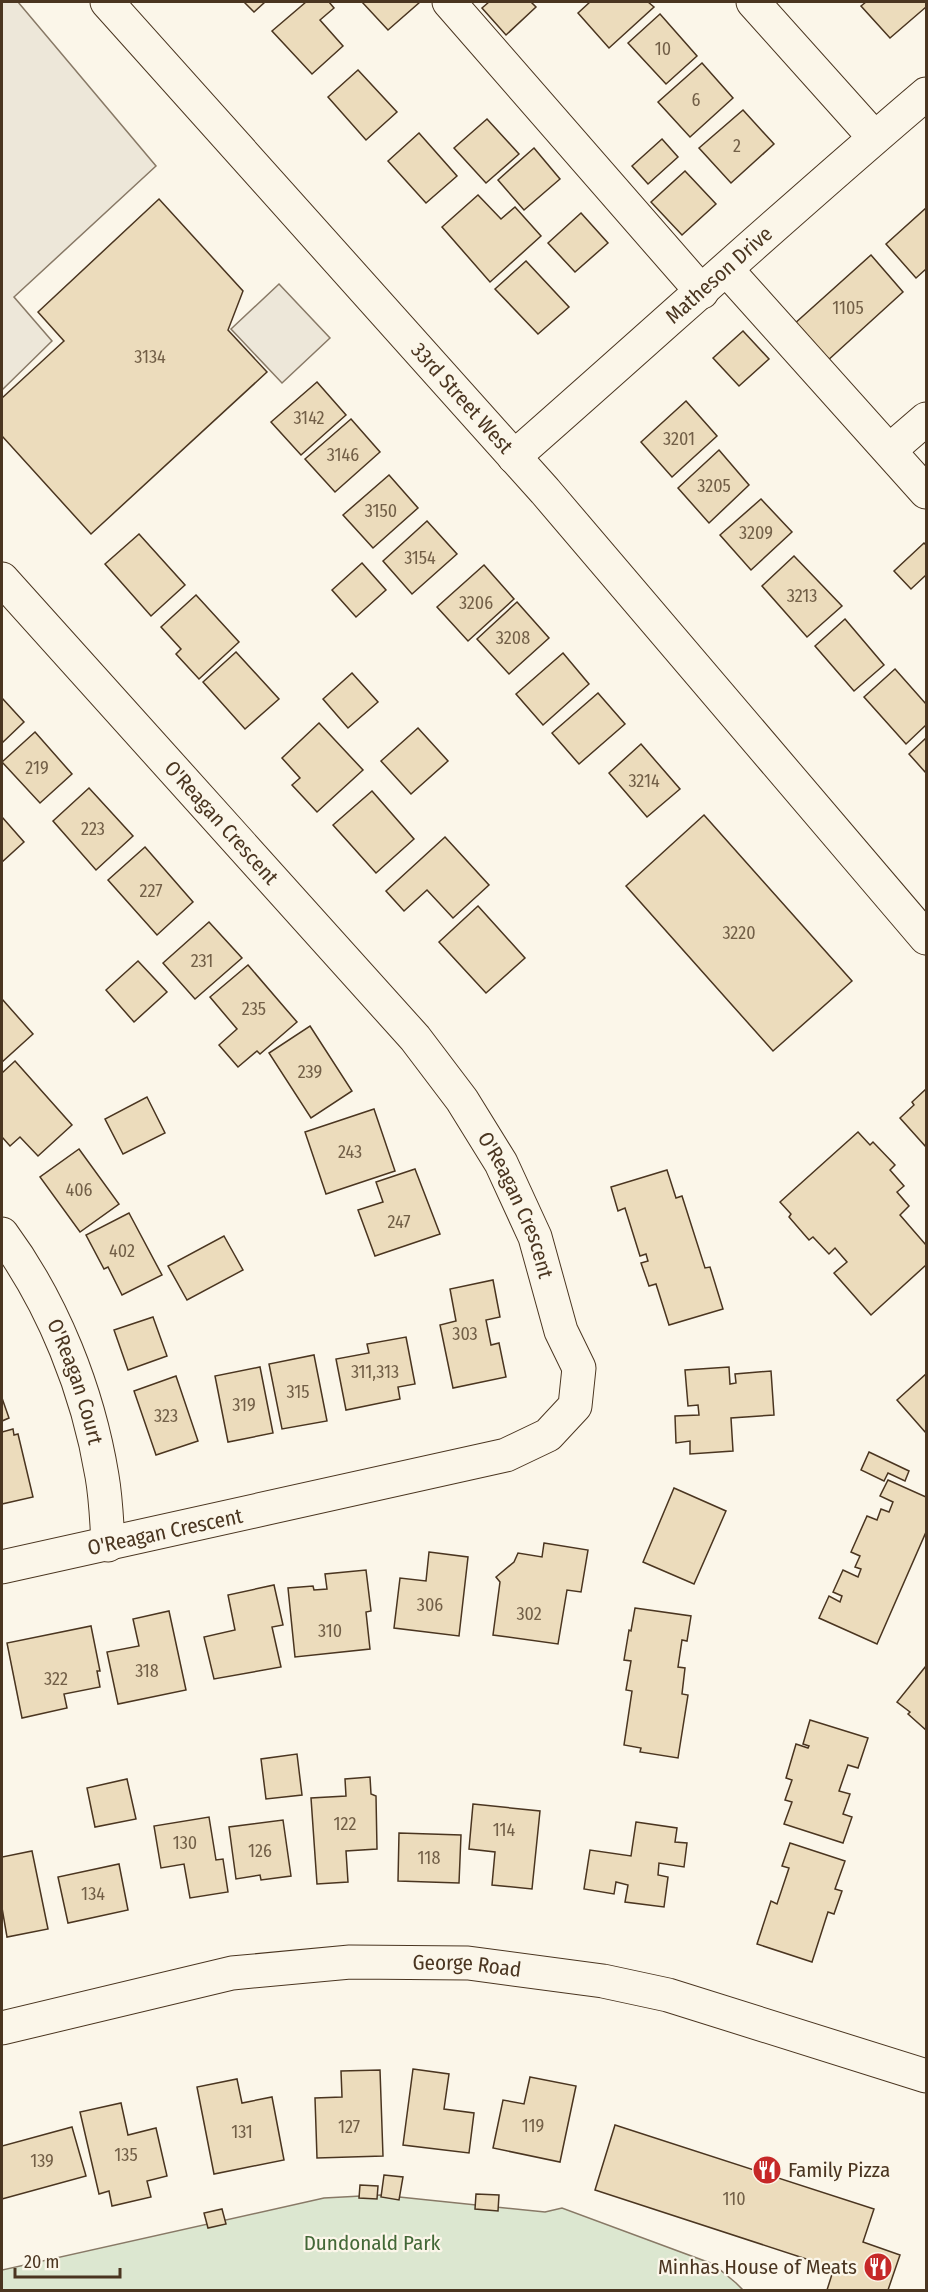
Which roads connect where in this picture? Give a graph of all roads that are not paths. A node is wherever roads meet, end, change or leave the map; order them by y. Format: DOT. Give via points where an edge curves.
graph roads {
  1 [pos="107,2"];
  2 [pos="449,2"];
  3 [pos="753,2"];
  4 [pos="927,94"];
  5 [pos="874,137"];
  6 [pos="727,270"];
  7 [pos="702,292"];
  8 [pos="927,419"];
  9 [pos="890,450"];
  10 [pos="514,456"];
  11 [pos="927,492"];
  12 [pos="2,579"];
  13 [pos="811,801"];
  14 [pos="927,905"];
  15 [pos="927,938"];
  16 [pos="2,1234"];
  17 [pos="108,1545"];
  18 [pos="2,1567"];
  19 [pos="2,2028"];
  20 [pos="927,2076"];
  1 -- 10 [label="street, 33rd Street West"];
  2 -- 7 [label="street"];
  3 -- 5 [label="street"];
  4 -- 5 [label="street, Matheson Drive"];
  5 -- 6 [label="street, Matheson Drive"];
  6 -- 7 [label="street, Matheson Drive"];
  6 -- 9 [label="street"];
  7 -- 10 [label="street, Matheson Drive"];
  8 -- 9 [label="street"];
  9 -- 11 [label="street"];
  10 -- 13 [label="street, 33rd Street West"];
  12 -- 17 [label="street, O'Reagan Crescent" via="415,1038 462,1100 501,1163 535,1237 561,1331 579,1368 575,1406 548,1435 506,1455"];
  13 -- 14 [label="street, 33rd Street West"];
  13 -- 15 [label="street, 33rd Street West"];
  16 -- 17 [label="street, O'Reagan Court" via="49,1314 75,1374 103,1478"];
  17 -- 18 [label="street, O'Reagan Crescent"];
  19 -- 20 [label="street, George Road" via="232,1973 350,1962 468,1963 603,1981 668,1995"];
}
